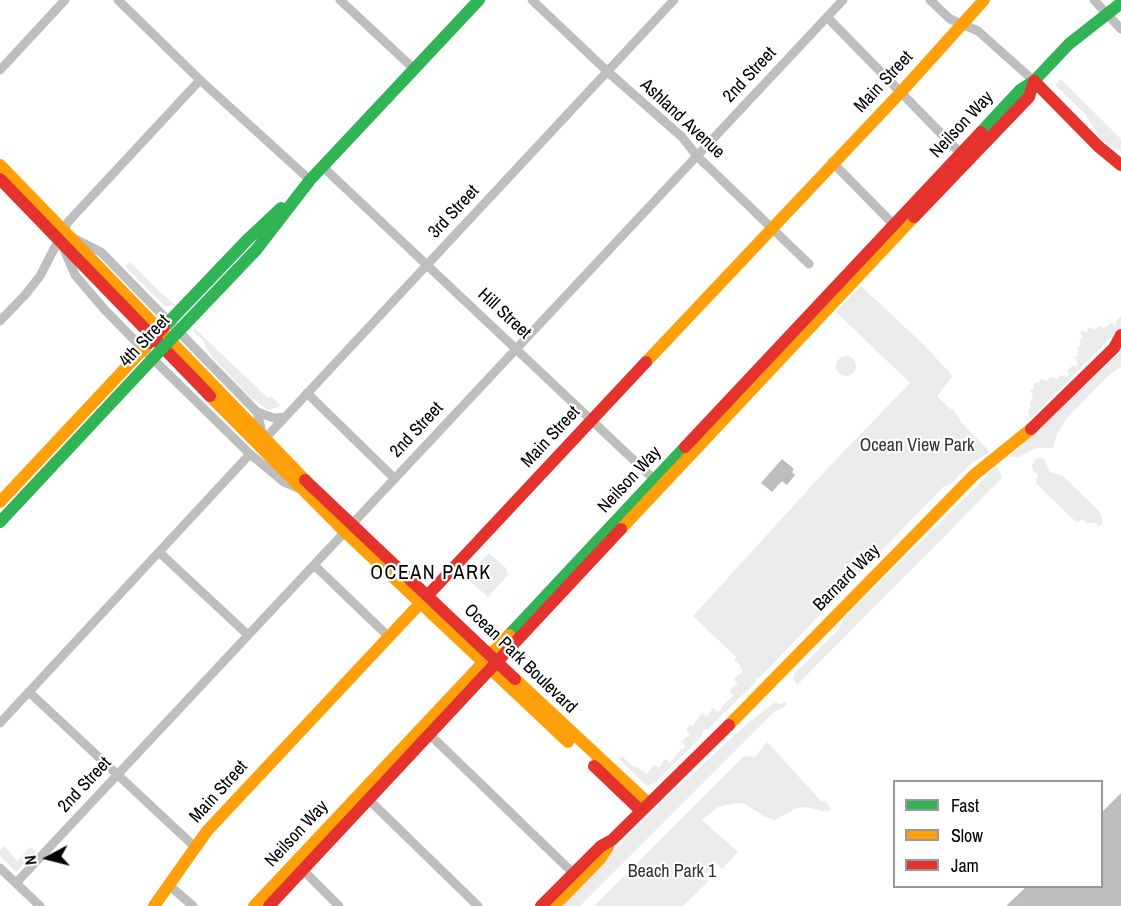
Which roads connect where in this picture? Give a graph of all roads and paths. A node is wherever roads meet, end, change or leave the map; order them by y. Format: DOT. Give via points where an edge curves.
graph roads {
  1 [pos="65,0"];
  2 [pos="118,0"];
  3 [pos="340,0"];
  4 [pos="479,0"];
  5 [pos="532,0"];
  6 [pos="674,0"];
  7 [pos="843,0"];
  8 [pos="930,0"];
  9 [pos="984,0"];
  10 [pos="1094,0"];
  11 [pos="1121,3"];
  12 [pos="1108,15"];
  13 [pos="827,17"];
  14 [pos="963,23"];
  15 [pos="1121,29"];
  16 [pos="414,69"];
  17 [pos="0,70"];
  18 [pos="608,72"];
  19 [pos="200,80"];
  20 [pos="1034,81"];
  21 [pos="901,92"];
  22 [pos="1102,148"];
  23 [pos="697,156"];
  24 [pos="1121,156"];
  25 [pos="964,157"];
  26 [pos="832,162"];
  27 [pos="0,165"];
  28 [pos="1121,165"];
  29 [pos="323,167"];
  30 [pos="1121,175"];
  31 [pos="0,179"];
  32 [pos="310,180"];
  33 [pos="772,227"];
  34 [pos="897,228"];
  35 [pos="62,237"];
  36 [pos="809,264"];
  37 [pos="428,265"];
  38 [pos="0,321"];
  39 [pos="167,325"];
  40 [pos="176,334"];
  41 [pos="1121,335"];
  42 [pos="146,346"];
  43 [pos="1117,346"];
  44 [pos="516,348"];
  45 [pos="155,357"];
  46 [pos="308,393"];
  47 [pos="257,412"];
  48 [pos="285,417"];
  49 [pos="592,419"];
  50 [pos="257,447"];
  51 [pos="394,478"];
  52 [pos="658,483"];
  53 [pos="0,502"];
  54 [pos="0,522"];
  55 [pos="347,529"];
  56 [pos="160,553"];
  57 [pos="315,566"];
  58 [pos="424,599"];
  59 [pos="248,635"];
  60 [pos="388,636"];
  61 [pos="490,662"];
  62 [pos="29,692"];
  63 [pos="0,723"];
  64 [pos="425,731"];
  65 [pos="118,774"];
  66 [pos="364,796"];
  67 [pos="645,807"];
  68 [pos="612,840"];
  69 [pos="195,847"];
  70 [pos="299,867"];
  71 [pos="0,868"];
  72 [pos="573,873"];
  73 [pos="16,883"];
  74 [pos="170,886"];
  75 [pos="40,906"];
  76 [pos="154,906"];
  77 [pos="193,906"];
  78 [pos="254,906"];
  79 [pos="269,906"];
  80 [pos="339,906"];
  81 [pos="478,906"];
  82 [pos="541,906"];
  83 [pos="551,906"];
  1 -- 17 [label="street"];
  2 -- 19 [label="street"];
  3 -- 16 [label="street"];
  4 -- 16 [label="street, 4th Street"];
  5 -- 18 [label="street, Ashland Avenue"];
  6 -- 18 [label="street, 3rd Street"];
  7 -- 13 [label="street, 2nd Street"];
  8 -- 14 [label="street" via="950,19"];
  9 -- 14 [label="street, Main Street"];
  10 -- 12 [label="street"];
  11 -- 12 [label="street, Neilson Way"];
  12 -- 15 [label="street"];
  12 -- 20 [label="street, Neilson Way" via="1069,45"];
  13 -- 21 [label="street"];
  13 -- 23 [label="street, 2nd Street"];
  14 -- 20 [label="street" via="978,31"];
  14 -- 21 [label="street, Main Street"];
  16 -- 29 [label="street, 4th Street"];
  18 -- 23 [label="street, Ashland Avenue" via="682,137"];
  18 -- 37 [label="street, 3rd Street"];
  19 -- 32 [label="street"];
  19 -- 35 [label="street"];
  20 -- 22 [label="street"];
  20 -- 25 [label="street, Neilson Way" via="1020,90"];
  21 -- 25 [label="street"];
  21 -- 26 [label="street, Main Street"];
  22 -- 24 [label="street"];
  22 -- 28 [label="street"];
  22 -- 30 [label="street" via="1101,154"];
  23 -- 33 [label="street, Ashland Avenue"];
  23 -- 44 [label="street, 2nd Street"];
  25 -- 34 [label="street, Neilson Way"];
  26 -- 33 [label="street, Main Street"];
  26 -- 34 [label="street"];
  27 -- 35 [label="street, Ocean Park Boulevard"];
  29 -- 32 [label="street, 4th Street"];
  29 -- 37 [label="street, Hill Street"];
  31 -- 35 [label="street, Ocean Park Boulevard"];
  32 -- 39 [label="street, 4th Street"];
  32 -- 40 [label="street, 4th Street" via="255,250"];
  33 -- 36 [label="street, Ashland Avenue"];
  33 -- 49 [label="street, Main Street"];
  34 -- 52 [label="street, Neilson Way"];
  35 -- 38 [label="street" via="40,276"];
  35 -- 39 [label="street, Ocean Park Boulevard" via="101,252"];
  35 -- 42 [label="street, Ocean Park Boulevard" via="75,275"];
  35 -- 50 [label="street, Ocean Park Boulevard"];
  37 -- 44 [label="street, Hill Street"];
  37 -- 46 [label="street, 3rd Street"];
  39 -- 40 [label="street, Ocean Park Boulevard"];
  39 -- 42 [label="street, 4th Street, bridge"];
  40 -- 45 [label="street, 4th Street, bridge"];
  40 -- 47 [label="street, Ocean Park Boulevard"];
  41 -- 43 [label="street, Barnard Way"];
  42 -- 45 [label="street, Ocean Park Boulevard"];
  42 -- 53 [label="street, 4th Street"];
  43 -- 67 [label="street, Barnard Way" via="1041,421 974,475"];
  44 -- 49 [label="street, Hill Street"];
  44 -- 51 [label="street, 2nd Street"];
  45 -- 50 [label="street, Ocean Park Boulevard"];
  45 -- 54 [label="street, 4th Street"];
  46 -- 48 [label="street, 3rd Street"];
  46 -- 51 [label="street"];
  47 -- 48 [label="street"];
  47 -- 50 [label="street"];
  48 -- 50 [label="street, 3rd Street"];
  49 -- 52 [label="street, Hill Street"];
  49 -- 58 [label="street, Main Street"];
  50 -- 55 [label="street, Ocean Park Boulevard"];
  50 -- 55 [label="street, Ocean Park Boulevard"];
  50 -- 56 [label="street, 3rd Street"];
  51 -- 55 [label="street, 2nd Street"];
  52 -- 61 [label="street, Neilson Way"];
  55 -- 57 [label="street, 2nd Street"];
  55 -- 58 [label="street, Ocean Park Boulevard"];
  56 -- 59 [label="street"];
  56 -- 62 [label="street, 3rd Street"];
  57 -- 59 [label="street, 2nd Street"];
  57 -- 60 [label="street"];
  58 -- 60 [label="street, Main Street"];
  58 -- 61 [label="street, Ocean Park Boulevard"];
  59 -- 65 [label="street, 2nd Street"];
  60 -- 69 [label="street, Main Street"];
  61 -- 64 [label="street, Neilson Way"];
  61 -- 67 [label="street, Ocean Park Boulevard"];
  62 -- 63 [label="street, 3rd Street"];
  62 -- 65 [label="street"];
  64 -- 66 [label="street, Neilson Way"];
  64 -- 72 [label="street"];
  65 -- 69 [label="street"];
  65 -- 73 [label="street, 2nd Street"];
  66 -- 70 [label="street, Neilson Way"];
  66 -- 81 [label="street"];
  67 -- 68 [label="street, Barnard Way"];
  68 -- 72 [label="street, Barnard Way"];
  68 -- 83 [label="street, Barnard Way" via="605,854"];
  69 -- 74 [label="street, Main Street"];
  70 -- 78 [label="street, Neilson Way"];
  70 -- 79 [label="street, Neilson Way"];
  70 -- 80 [label="street"];
  71 -- 73 [label="street"];
  72 -- 82 [label="street, Barnard Way"];
  73 -- 75 [label="street"];
  74 -- 76 [label="street, Main Street"];
  74 -- 77 [label="street"];
}
